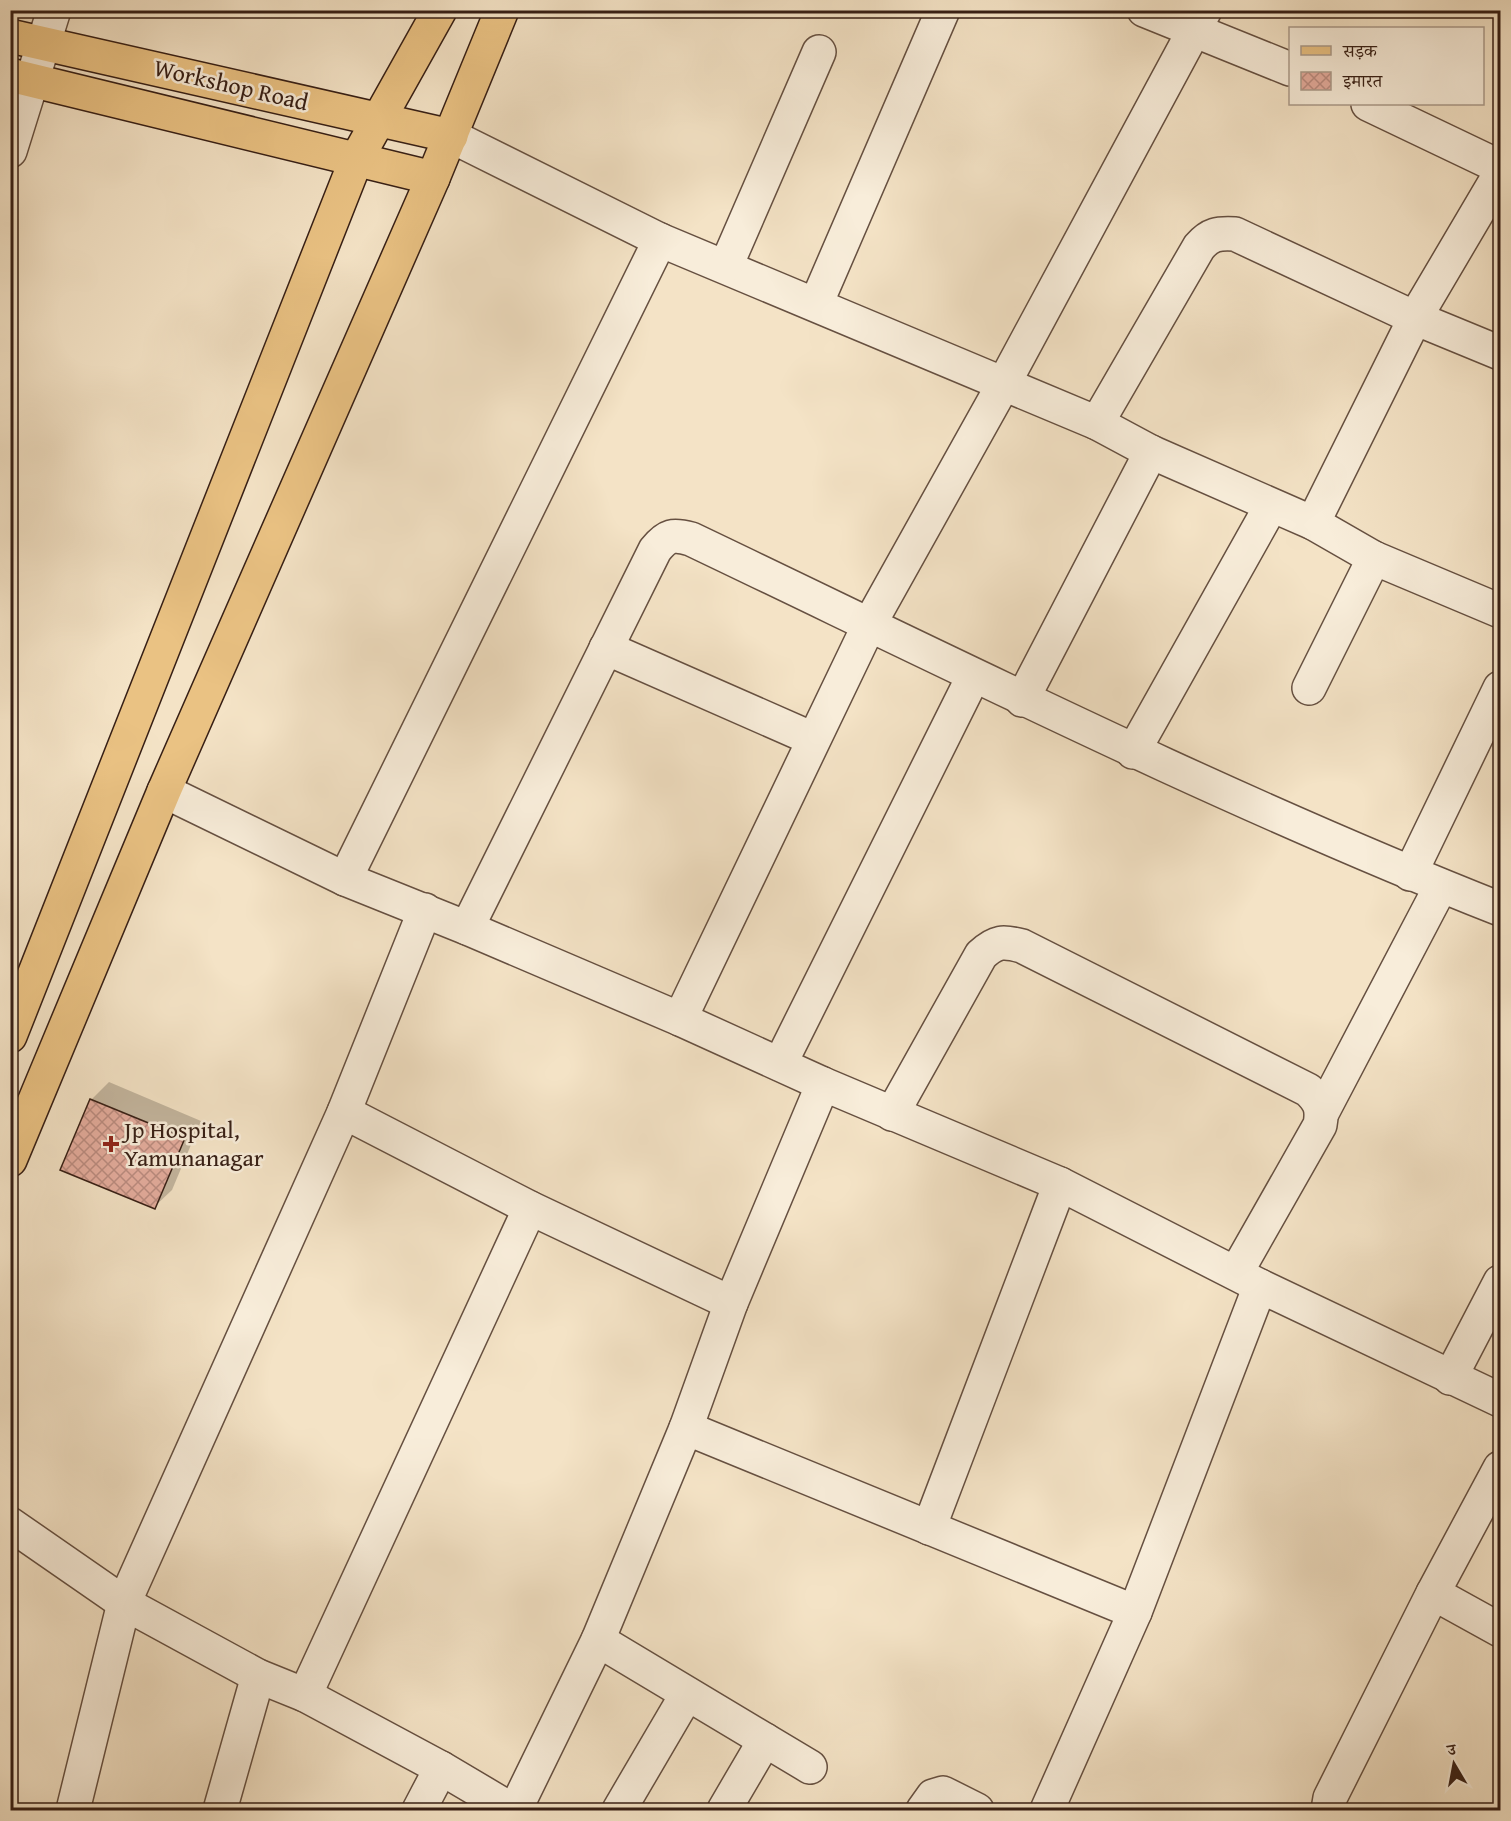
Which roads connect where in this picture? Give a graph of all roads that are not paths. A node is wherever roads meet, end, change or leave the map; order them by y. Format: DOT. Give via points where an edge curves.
graph roads {
  1 [pos="54,10"];
  2 [pos="440,10"];
  3 [pos="502,10"];
  4 [pos="943,10"];
  5 [pos="1144,10"];
  6 [pos="1200,20"];
  7 [pos="10,36"];
  8 [pos="44,44"];
  9 [pos="819,52"];
  10 [pos="1289,68"];
  11 [pos="22,77"];
  12 [pos="1370,105"];
  13 [pos="379,119"];
  14 [pos="451,136"];
  15 [pos="10,151"];
  16 [pos="356,160"];
  17 [pos="1500,167"];
  18 [pos="1500,174"];
  19 [pos="433,178"];
  20 [pos="660,240"];
  21 [pos="726,266"];
  22 [pos="816,304"];
  23 [pos="1415,318"];
  24 [pos="1500,353"];
  25 [pos="1003,386"];
  26 [pos="1097,423"];
  27 [pos="1152,452"];
  28 [pos="1271,506"];
  29 [pos="1313,523"];
  30 [pos="1374,558"];
  31 [pos="1500,611"];
  32 [pos="869,625"];
  33 [pos="606,648"];
  34 [pos="973,677"];
  35 [pos="1309,688"];
  36 [pos="1500,688"];
  37 [pos="1022,700"];
  38 [pos="813,739"];
  39 [pos="1133,752"];
  40 [pos="164,791"];
  41 [pos="1410,874"];
  42 [pos="345,879"];
  43 [pos="1441,886"];
  44 [pos="1500,909"];
  45 [pos="425,910"];
  46 [pos="467,928"];
  47 [pos="680,1019"];
  48 [pos="10,1036"];
  49 [pos="780,1064"];
  50 [pos="823,1084"];
  51 [pos="1323,1111"];
  52 [pos="344,1112"];
  53 [pos="892,1114"];
  54 [pos="10,1160"];
  55 [pos="1060,1184"];
  56 [pos="530,1208"];
  57 [pos="1248,1280"];
  58 [pos="1500,1281"];
  59 [pos="731,1303"];
  60 [pos="1450,1378"];
  61 [pos="1500,1400"];
  62 [pos="686,1428"];
  63 [pos="1500,1468"];
  64 [pos="10,1524"];
  65 [pos="929,1528"];
  66 [pos="1432,1593"];
  67 [pos="124,1603"];
  68 [pos="1135,1612"];
  69 [pos="1500,1630"];
  70 [pos="598,1640"];
  71 [pos="258,1676"];
  72 [pos="687,1694"];
  73 [pos="305,1695"];
  74 [pos="765,1740"];
  75 [pos="810,1767"];
  76 [pos="441,1768"];
  77 [pos="73,1810"];
  78 [pos="220,1810"];
  79 [pos="419,1810"];
  80 [pos="513,1810"];
  81 [pos="619,1810"];
  82 [pos="724,1810"];
  83 [pos="923,1810"];
  84 [pos="977,1810"];
  85 [pos="1047,1810"];
  86 [pos="1328,1810"];
  1 -- 8 [label="street"];
  2 -- 13 [label="main road"];
  3 -- 14 [label="main road"];
  4 -- 22 [label="street"];
  5 -- 6 [label="street"];
  6 -- 10 [label="street"];
  6 -- 25 [label="street"];
  7 -- 8 [label="main road, Workshop Road"];
  8 -- 11 [label="street"];
  8 -- 13 [label="main road, Workshop Road"];
  9 -- 21 [label="street"];
  11 -- 15 [label="street"];
  11 -- 16 [label="main road, Workshop Road"];
  12 -- 17 [label="street"];
  13 -- 14 [label="main road, Workshop Road"];
  13 -- 16 [label="main road"];
  14 -- 19 [label="main road"];
  14 -- 20 [label="street"];
  16 -- 19 [label="main road, Workshop Road"];
  16 -- 48 [label="main road"];
  18 -- 23 [label="street"];
  19 -- 40 [label="main road"];
  20 -- 21 [label="street"];
  20 -- 42 [label="street"];
  21 -- 22 [label="street"];
  22 -- 25 [label="street"];
  23 -- 24 [label="street"];
  23 -- 26 [label="street" via="1235,234 1218,232 1199,247"];
  23 -- 29 [label="street"];
  25 -- 26 [label="street"];
  25 -- 32 [label="street"];
  26 -- 27 [label="street"];
  27 -- 28 [label="street"];
  27 -- 37 [label="street"];
  28 -- 29 [label="street"];
  28 -- 39 [label="street"];
  29 -- 30 [label="street"];
  30 -- 31 [label="street"];
  30 -- 35 [label="street"];
  32 -- 33 [label="street" via="691,539 674,535 664,538 656,550"];
  32 -- 34 [label="street"];
  32 -- 38 [label="street"];
  33 -- 38 [label="street"];
  33 -- 46 [label="street"];
  34 -- 37 [label="street"];
  34 -- 49 [label="street"];
  36 -- 41 [label="street"];
  37 -- 39 [label="street"];
  38 -- 47 [label="street"];
  39 -- 41 [label="street"];
  40 -- 42 [label="street"];
  40 -- 54 [label="main road"];
  41 -- 43 [label="street"];
  42 -- 45 [label="street"];
  43 -- 44 [label="street"];
  43 -- 51 [label="street"];
  45 -- 46 [label="street"];
  45 -- 52 [label="street"];
  46 -- 47 [label="street"];
  47 -- 49 [label="street"];
  49 -- 50 [label="street"];
  50 -- 53 [label="street"];
  50 -- 59 [label="street"];
  51 -- 53 [label="street" via="1308,1090 1022,946 1003,941 981,955"];
  51 -- 57 [label="street"];
  52 -- 56 [label="street"];
  52 -- 67 [label="street"];
  53 -- 55 [label="street"];
  55 -- 57 [label="street"];
  55 -- 65 [label="street"];
  56 -- 59 [label="street"];
  56 -- 73 [label="street"];
  57 -- 60 [label="street"];
  57 -- 68 [label="street"];
  58 -- 60 [label="street"];
  59 -- 62 [label="street"];
  60 -- 61 [label="street"];
  62 -- 65 [label="street"];
  62 -- 70 [label="street"];
  63 -- 66 [label="street"];
  64 -- 67 [label="street"];
  65 -- 68 [label="street"];
  66 -- 69 [label="street"];
  66 -- 86 [label="street" via="1330,1798"];
  67 -- 71 [label="street"];
  67 -- 77 [label="street"];
  68 -- 85 [label="street"];
  70 -- 72 [label="street"];
  70 -- 80 [label="street"];
  71 -- 73 [label="street"];
  71 -- 78 [label="street"];
  72 -- 74 [label="street"];
  72 -- 81 [label="street"];
  73 -- 76 [label="street"];
  74 -- 75 [label="street"];
  74 -- 82 [label="street"];
  76 -- 79 [label="street"];
  76 -- 80 [label="street"];
  83 -- 84 [label="street" via="933,1796 943,1793"];
}
